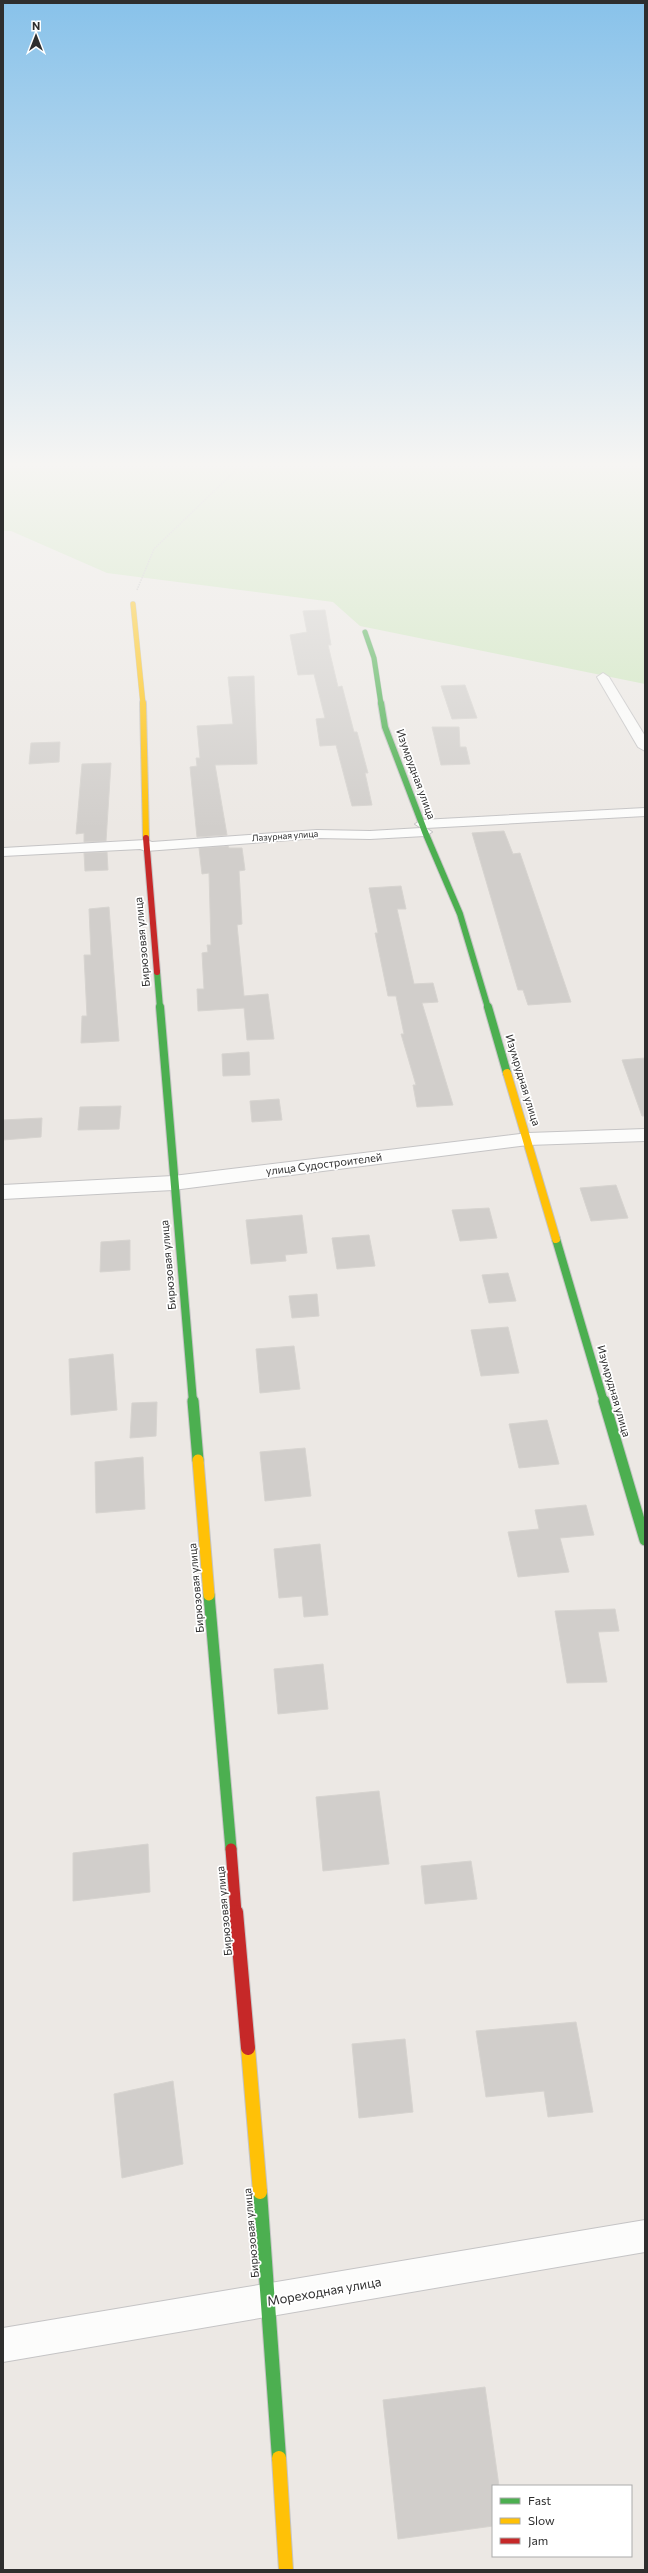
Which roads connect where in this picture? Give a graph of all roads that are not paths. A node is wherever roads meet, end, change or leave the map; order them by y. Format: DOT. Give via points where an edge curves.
graph roads {
  1 [pos="133,604"];
  2 [pos="365,632"];
  3 [pos="603,677"];
  4 [pos="645,747"];
  5 [pos="645,812"];
  6 [pos="423,828"];
  7 [pos="146,845"];
  8 [pos="3,852"];
  9 [pos="645,1135"];
  10 [pos="528,1139"];
  11 [pos="174,1183"];
  12 [pos="3,1192"];
  13 [pos="645,1540"];
  14 [pos="645,2236"];
  15 [pos="269,2300"];
  16 [pos="3,2345"];
  17 [pos="286,2570"];
  1 -- 7 [label="street, Бирюзовая улица" via="144,712"];
  2 -- 6 [label="street, Изумрудная улица" via="374,658 385,727"];
  3 -- 4 [label="street"];
  5 -- 6 [label="street, Лазурная улица"];
  6 -- 7 [label="street, Лазурная улица" via="370,835 287,835 214,844"];
  6 -- 10 [label="street, Изумрудная улица" via="460,914"];
  7 -- 8 [label="street, Лазурная улица"];
  7 -- 11 [label="street, Бирюзовая улица"];
  9 -- 10 [label="street, улица Судостроителей"];
  10 -- 11 [label="street, улица Судостроителей"];
  10 -- 13 [label="street, Изумрудная улица"];
  11 -- 12 [label="street, улица Судостроителей"];
  11 -- 15 [label="street, Бирюзовая улица"];
  14 -- 15 [label="street, Мореходная улица"];
  15 -- 16 [label="street, Мореходная улица"];
  15 -- 17 [label="street, Бирюзовая улица"];
}
